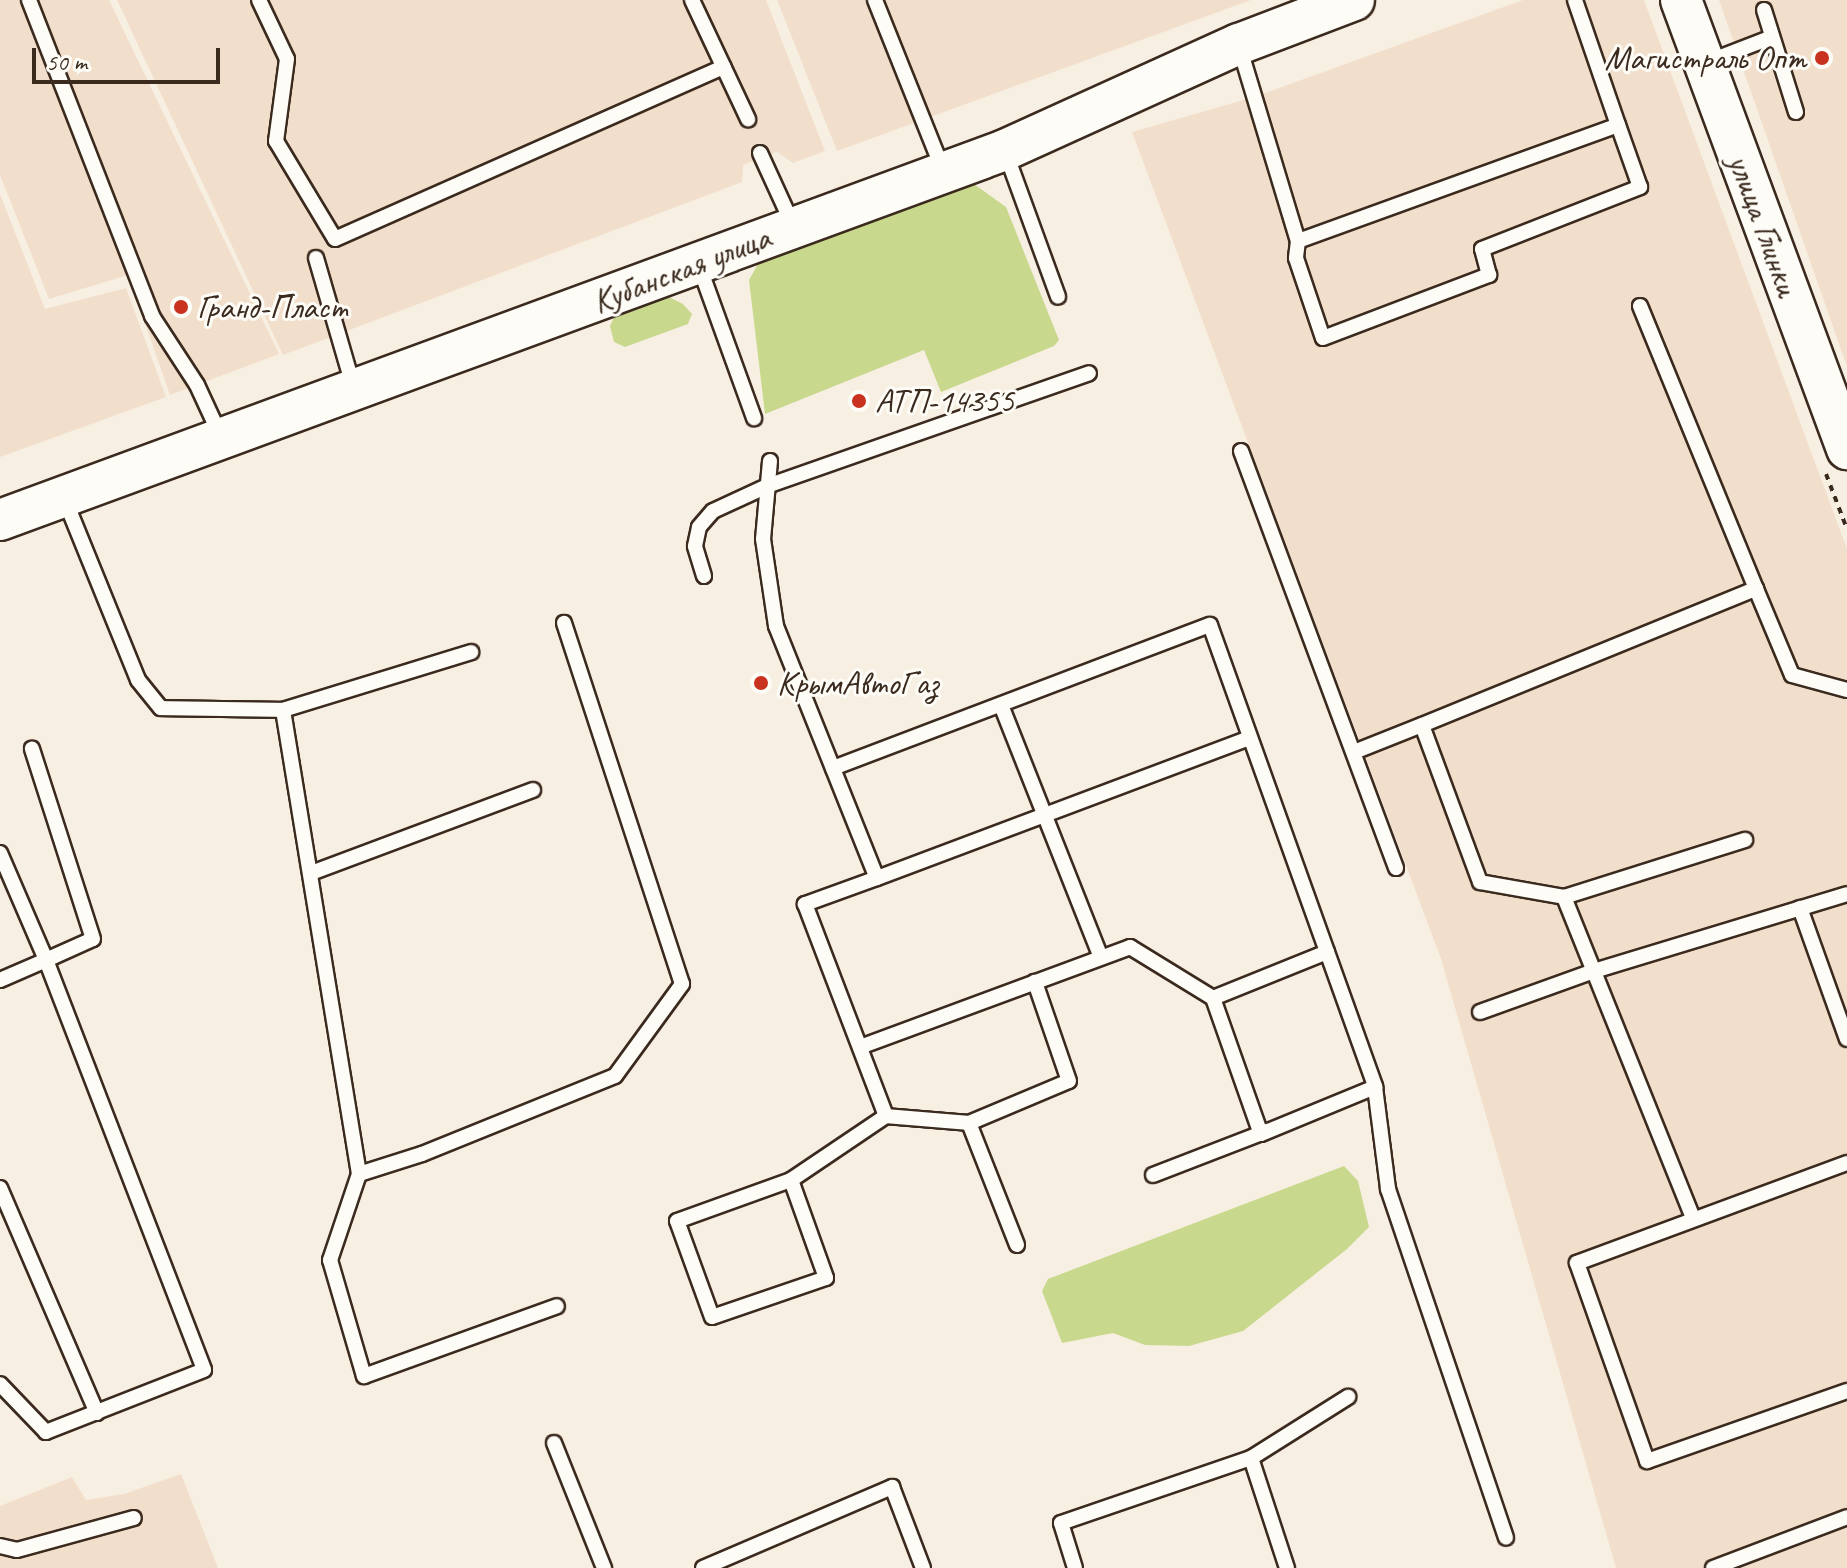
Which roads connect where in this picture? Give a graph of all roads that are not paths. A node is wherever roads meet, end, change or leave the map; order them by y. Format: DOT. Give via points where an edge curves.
graph roads {
  1 [pos="29,0"];
  2 [pos="259,0"];
  3 [pos="692,0"];
  4 [pos="875,0"];
  5 [pos="1575,0"];
  6 [pos="1681,0"];
  7 [pos="1335,3"];
  8 [pos="1764,10"];
  9 [pos="1772,37"];
  10 [pos="1239,44"];
  11 [pos="1705,64"];
  12 [pos="724,67"];
  13 [pos="1796,112"];
  14 [pos="748,119"];
  15 [pos="1618,125"];
  16 [pos="1005,150"];
  17 [pos="760,153"];
  18 [pos="943,170"];
  19 [pos="794,226"];
  20 [pos="1298,241"];
  21 [pos="316,258"];
  22 [pos="699,265"];
  23 [pos="1058,297"];
  24 [pos="1640,306"];
  25 [pos="1089,373"];
  26 [pos="354,389"];
  27 [pos="754,418"];
  28 [pos="221,437"];
  29 [pos="1847,449"];
  30 [pos="1241,451"];
  31 [pos="770,461"];
  32 [pos="767,486"];
  33 [pos="64,499"];
  34 [pos="0,520"];
  35 [pos="704,576"];
  36 [pos="1756,589"];
  37 [pos="564,623"];
  38 [pos="471,652"];
  39 [pos="1847,690"];
  40 [pos="1001,705"];
  41 [pos="283,710"];
  42 [pos="1422,725"];
  43 [pos="1250,738"];
  44 [pos="32,749"];
  45 [pos="1354,752"];
  46 [pos="833,768"];
  47 [pos="533,790"];
  48 [pos="1745,840"];
  49 [pos="0,853"];
  50 [pos="1396,868"];
  51 [pos="311,873"];
  52 [pos="877,878"];
  53 [pos="1847,894"];
  54 [pos="1564,897"];
  55 [pos="1800,908"];
  56 [pos="1327,952"];
  57 [pos="1101,957"];
  58 [pos="46,960"];
  59 [pos="1594,971"];
  60 [pos="0,980"];
  61 [pos="1035,982"];
  62 [pos="1213,998"];
  63 [pos="1480,1012"];
  64 [pos="1847,1039"];
  65 [pos="860,1047"];
  66 [pos="1375,1087"];
  67 [pos="886,1116"];
  68 [pos="969,1123"];
  69 [pos="1267,1131"];
  70 [pos="1847,1163"];
  71 [pos="359,1174"];
  72 [pos="1153,1175"];
  73 [pos="791,1180"];
  74 [pos="0,1188"];
  75 [pos="1693,1218"];
  76 [pos="1017,1245"];
  77 [pos="557,1306"];
  78 [pos="0,1384"];
  79 [pos="1847,1391"];
  80 [pos="1348,1397"];
  81 [pos="97,1413"];
  82 [pos="554,1443"];
  83 [pos="1251,1458"];
  84 [pos="1847,1517"];
  85 [pos="134,1518"];
  86 [pos="1506,1538"];
  87 [pos="0,1546"];
  88 [pos="604,1568"];
  89 [pos="703,1568"];
  90 [pos="923,1568"];
  91 [pos="1075,1568"];
  92 [pos="1287,1568"];
  93 [pos="1713,1568"];
  1 -- 28 [label="lane" via="152,316 197,385"];
  2 -- 12 [label="lane" via="287,59 276,141 335,239"];
  3 -- 12 [label="lane"];
  4 -- 18 [label="lane"];
  5 -- 15 [label="lane"];
  6 -- 11 [label="main road, улица Глинки"];
  7 -- 10 [label="main road, Кубанская улица"];
  8 -- 9 [label="lane"];
  9 -- 11 [label="lane"];
  9 -- 13 [label="lane"];
  10 -- 16 [label="main road, Кубанская улица"];
  10 -- 20 [label="lane"];
  11 -- 29 [label="main road, улица Глинки"];
  12 -- 14 [label="lane"];
  15 -- 20 [label="lane"];
  15 -- 20 [label="lane" via="1640,187 1482,249 1489,275 1323,338 1296,258"];
  16 -- 18 [label="main road, Кубанская улица"];
  16 -- 23 [label="lane"];
  17 -- 19 [label="lane"];
  18 -- 19 [label="main road, Кубанская улица"];
  19 -- 22 [label="main road, Кубанская улица"];
  21 -- 26 [label="lane"];
  22 -- 26 [label="main road, Кубанская улица"];
  22 -- 27 [label="lane"];
  24 -- 36 [label="lane"];
  25 -- 32 [label="lane"];
  26 -- 28 [label="main road, Кубанская улица"];
  28 -- 33 [label="main road, Кубанская улица"];
  30 -- 45 [label="lane"];
  31 -- 32 [label="lane"];
  32 -- 35 [label="lane" via="713,511 699,527 695,546"];
  32 -- 46 [label="lane" via="763,539 776,626"];
  33 -- 34 [label="main road, Кубанская улица"];
  33 -- 41 [label="lane" via="138,680 161,708"];
  36 -- 39 [label="lane" via="1792,675"];
  36 -- 42 [label="lane"];
  37 -- 71 [label="lane" via="682,984 615,1076"];
  38 -- 41 [label="lane"];
  40 -- 43 [label="lane" via="1210,625"];
  40 -- 46 [label="lane"];
  40 -- 57 [label="lane"];
  41 -- 51 [label="lane"];
  42 -- 45 [label="lane"];
  42 -- 54 [label="lane" via="1480,882"];
  43 -- 52 [label="lane"];
  43 -- 56 [label="lane"];
  44 -- 58 [label="lane" via="93,939"];
  45 -- 50 [label="lane"];
  46 -- 52 [label="lane"];
  47 -- 51 [label="lane"];
  48 -- 54 [label="lane"];
  49 -- 58 [label="lane"];
  51 -- 71 [label="lane"];
  52 -- 65 [label="lane" via="805,904"];
  53 -- 55 [label="lane"];
  54 -- 59 [label="lane"];
  55 -- 59 [label="lane"];
  55 -- 64 [label="lane"];
  56 -- 62 [label="lane"];
  56 -- 66 [label="lane"];
  57 -- 61 [label="lane"];
  57 -- 62 [label="lane" via="1130,947"];
  58 -- 60 [label="lane"];
  58 -- 81 [label="lane" via="204,1370"];
  59 -- 63 [label="lane"];
  59 -- 75 [label="lane"];
  61 -- 65 [label="lane"];
  61 -- 68 [label="lane" via="1069,1081"];
  62 -- 69 [label="lane" via="1261,1134"];
  65 -- 67 [label="lane"];
  66 -- 69 [label="lane"];
  66 -- 86 [label="lane" via="1388,1189"];
  67 -- 68 [label="lane"];
  67 -- 73 [label="lane"];
  68 -- 76 [label="lane"];
  69 -- 72 [label="lane"];
  70 -- 75 [label="lane"];
  71 -- 77 [label="lane" via="330,1260 364,1376"];
  73 -- 73 [label="lane" via="677,1221 712,1317 826,1278"];
  74 -- 81 [label="lane"];
  75 -- 79 [label="lane" via="1577,1263 1647,1461"];
  78 -- 81 [label="lane" via="46,1432"];
  80 -- 83 [label="lane"];
  82 -- 88 [label="lane"];
  83 -- 91 [label="lane" via="1061,1523"];
  83 -- 92 [label="lane"];
  84 -- 93 [label="lane"];
  85 -- 87 [label="lane" via="17,1550"];
  89 -- 90 [label="lane" via="892,1487"];
}
